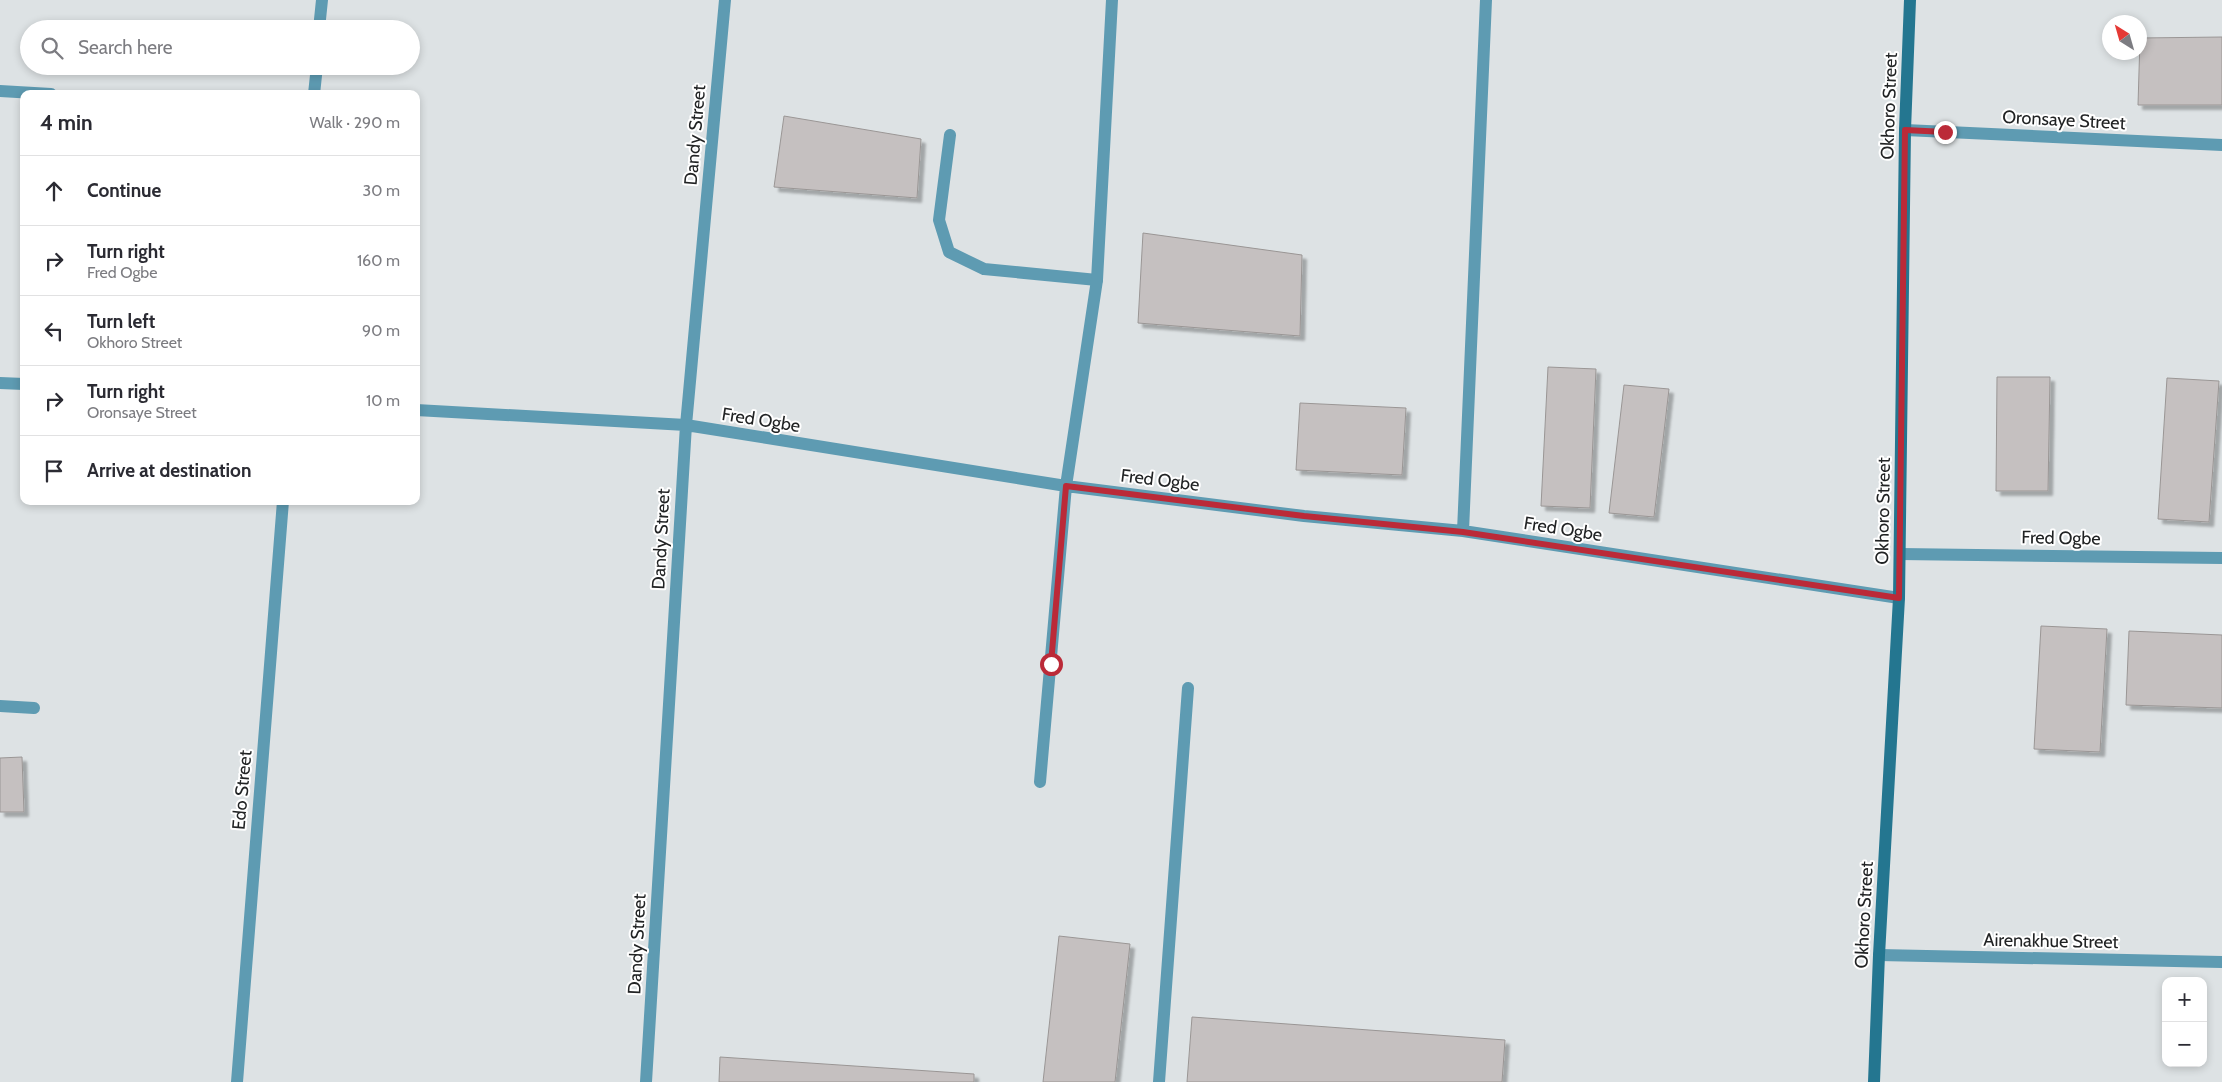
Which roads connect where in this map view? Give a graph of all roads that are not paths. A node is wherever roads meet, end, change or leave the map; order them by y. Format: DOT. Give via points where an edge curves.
graph roads {
  1 [pos="322,0"];
  2 [pos="725,0"];
  3 [pos="1112,0"];
  4 [pos="1486,0"];
  5 [pos="1910,0"];
  6 [pos="320,20"];
  7 [pos="315,75"];
  8 [pos="314,90"];
  9 [pos="0,91"];
  10 [pos="20,92"];
  11 [pos="1905,130"];
  12 [pos="950,135"];
  13 [pos="2222,145"];
  14 [pos="1097,280"];
  15 [pos="0,383"];
  16 [pos="20,384"];
  17 [pos="420,410"];
  18 [pos="686,425"];
  19 [pos="1066,486"];
  20 [pos="283,505"];
  21 [pos="1463,532"];
  22 [pos="1900,554"];
  23 [pos="2222,558"];
  24 [pos="1899,598"];
  25 [pos="1188,688"];
  26 [pos="0,706"];
  27 [pos="34,708"];
  28 [pos="1040,782"];
  29 [pos="1879,954"];
  30 [pos="2222,962"];
  31 [pos="237,1082"];
  32 [pos="646,1082"];
  33 [pos="1159,1082"];
  34 [pos="1874,1082"];
  1 -- 6 [label="street"];
  2 -- 18 [label="street, Dandy Street"];
  3 -- 14 [label="street"];
  4 -- 21 [label="street"];
  5 -- 11 [label="street, Okhoro Street"];
  7 -- 8 [label="street"];
  9 -- 10 [label="street"];
  11 -- 13 [label="street, Oronsaye Street"];
  11 -- 22 [label="street, Okhoro Street"];
  12 -- 14 [label="street" via="939,220 949,252 984,269"];
  14 -- 19 [label="street"];
  15 -- 16 [label="street"];
  17 -- 18 [label="street, Fred Ogbe"];
  18 -- 19 [label="street, Fred Ogbe"];
  18 -- 32 [label="street, Dandy Street"];
  19 -- 21 [label="street, Fred Ogbe"];
  19 -- 28 [label="street"];
  20 -- 31 [label="street, Edo Street"];
  21 -- 24 [label="street, Fred Ogbe"];
  22 -- 23 [label="street, Fred Ogbe"];
  22 -- 24 [label="street, Okhoro Street"];
  24 -- 29 [label="street, Okhoro Street"];
  25 -- 33 [label="street"];
  26 -- 27 [label="street"];
  29 -- 30 [label="street, Airenakhue Street"];
  29 -- 34 [label="street, Okhoro Street"];
}
